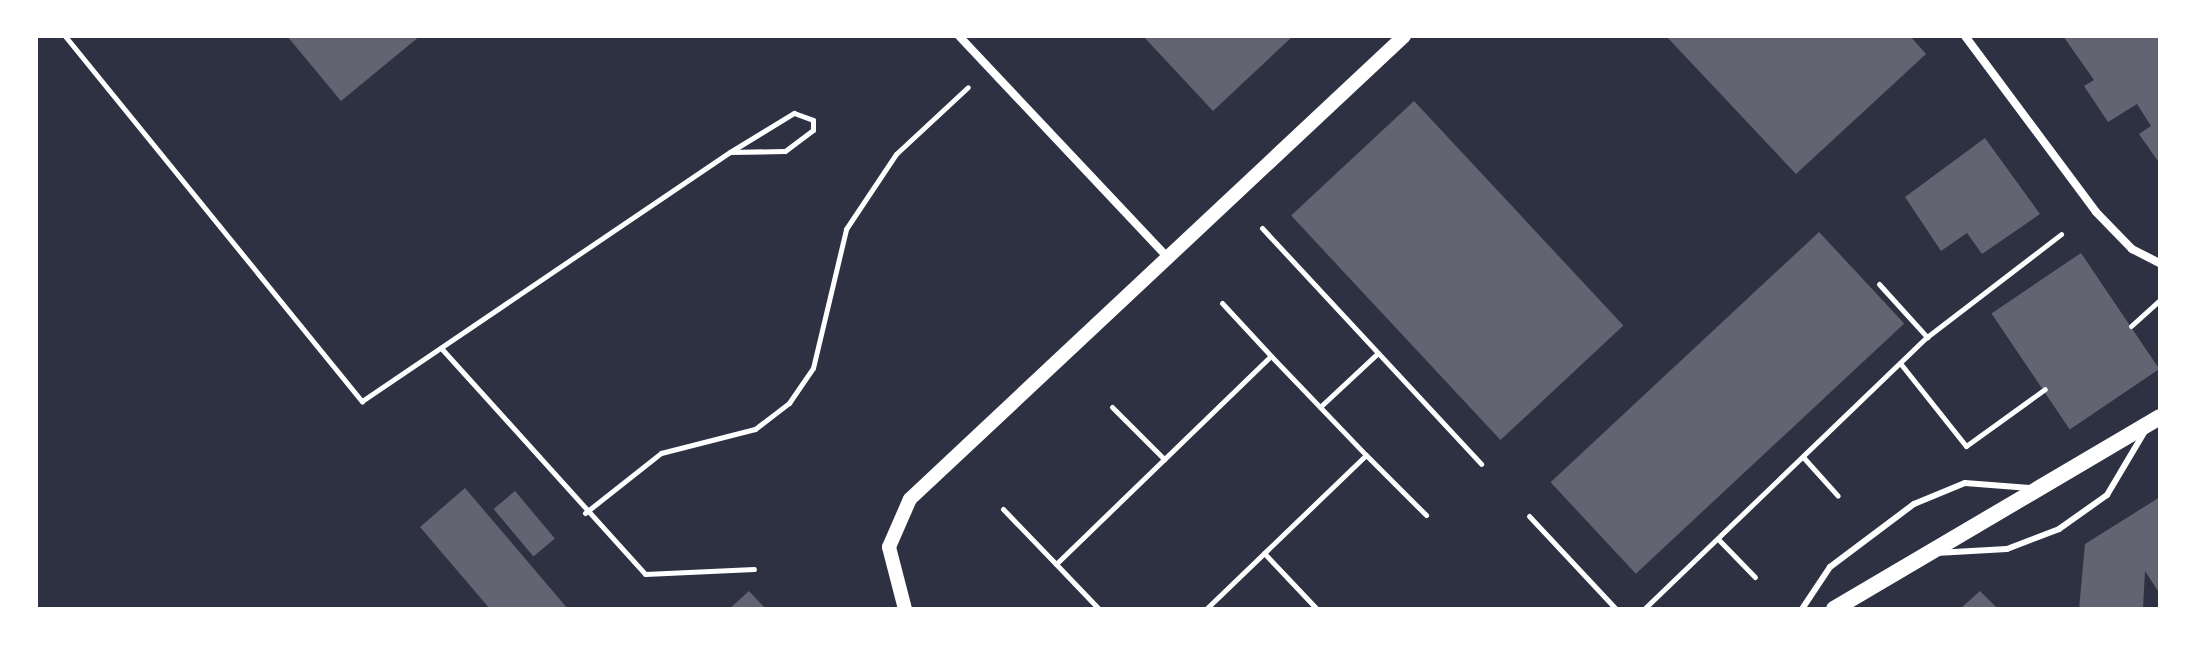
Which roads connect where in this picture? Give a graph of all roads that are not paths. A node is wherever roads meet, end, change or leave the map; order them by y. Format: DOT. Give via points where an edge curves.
graph roads {
  1 [pos="959,36"];
  2 [pos="1404,36"];
  3 [pos="1965,36"];
  4 [pos="1167,257"];
  5 [pos="2160,263"];
  6 [pos="2153,422"];
  7 [pos="2041,490"];
  8 [pos="1925,553"];
  9 [pos="905,609"];
  10 [pos="1802,609"];
  11 [pos="1834,609"];
  1 -- 4 [label="street"];
  2 -- 4 [label="street"];
  3 -- 5 [label="street" via="2106,223"];
  4 -- 9 [label="street" via="900,511 889,560"];
  6 -- 7 [label="main road"];
  6 -- 8 [label="lane" via="2132,464 2107,495 2059,529 2007,549"];
  7 -- 8 [label="main road"];
  7 -- 10 [label="lane" via="1990,482 1938,492 1852,547"];
  8 -- 11 [label="main road"];
}
